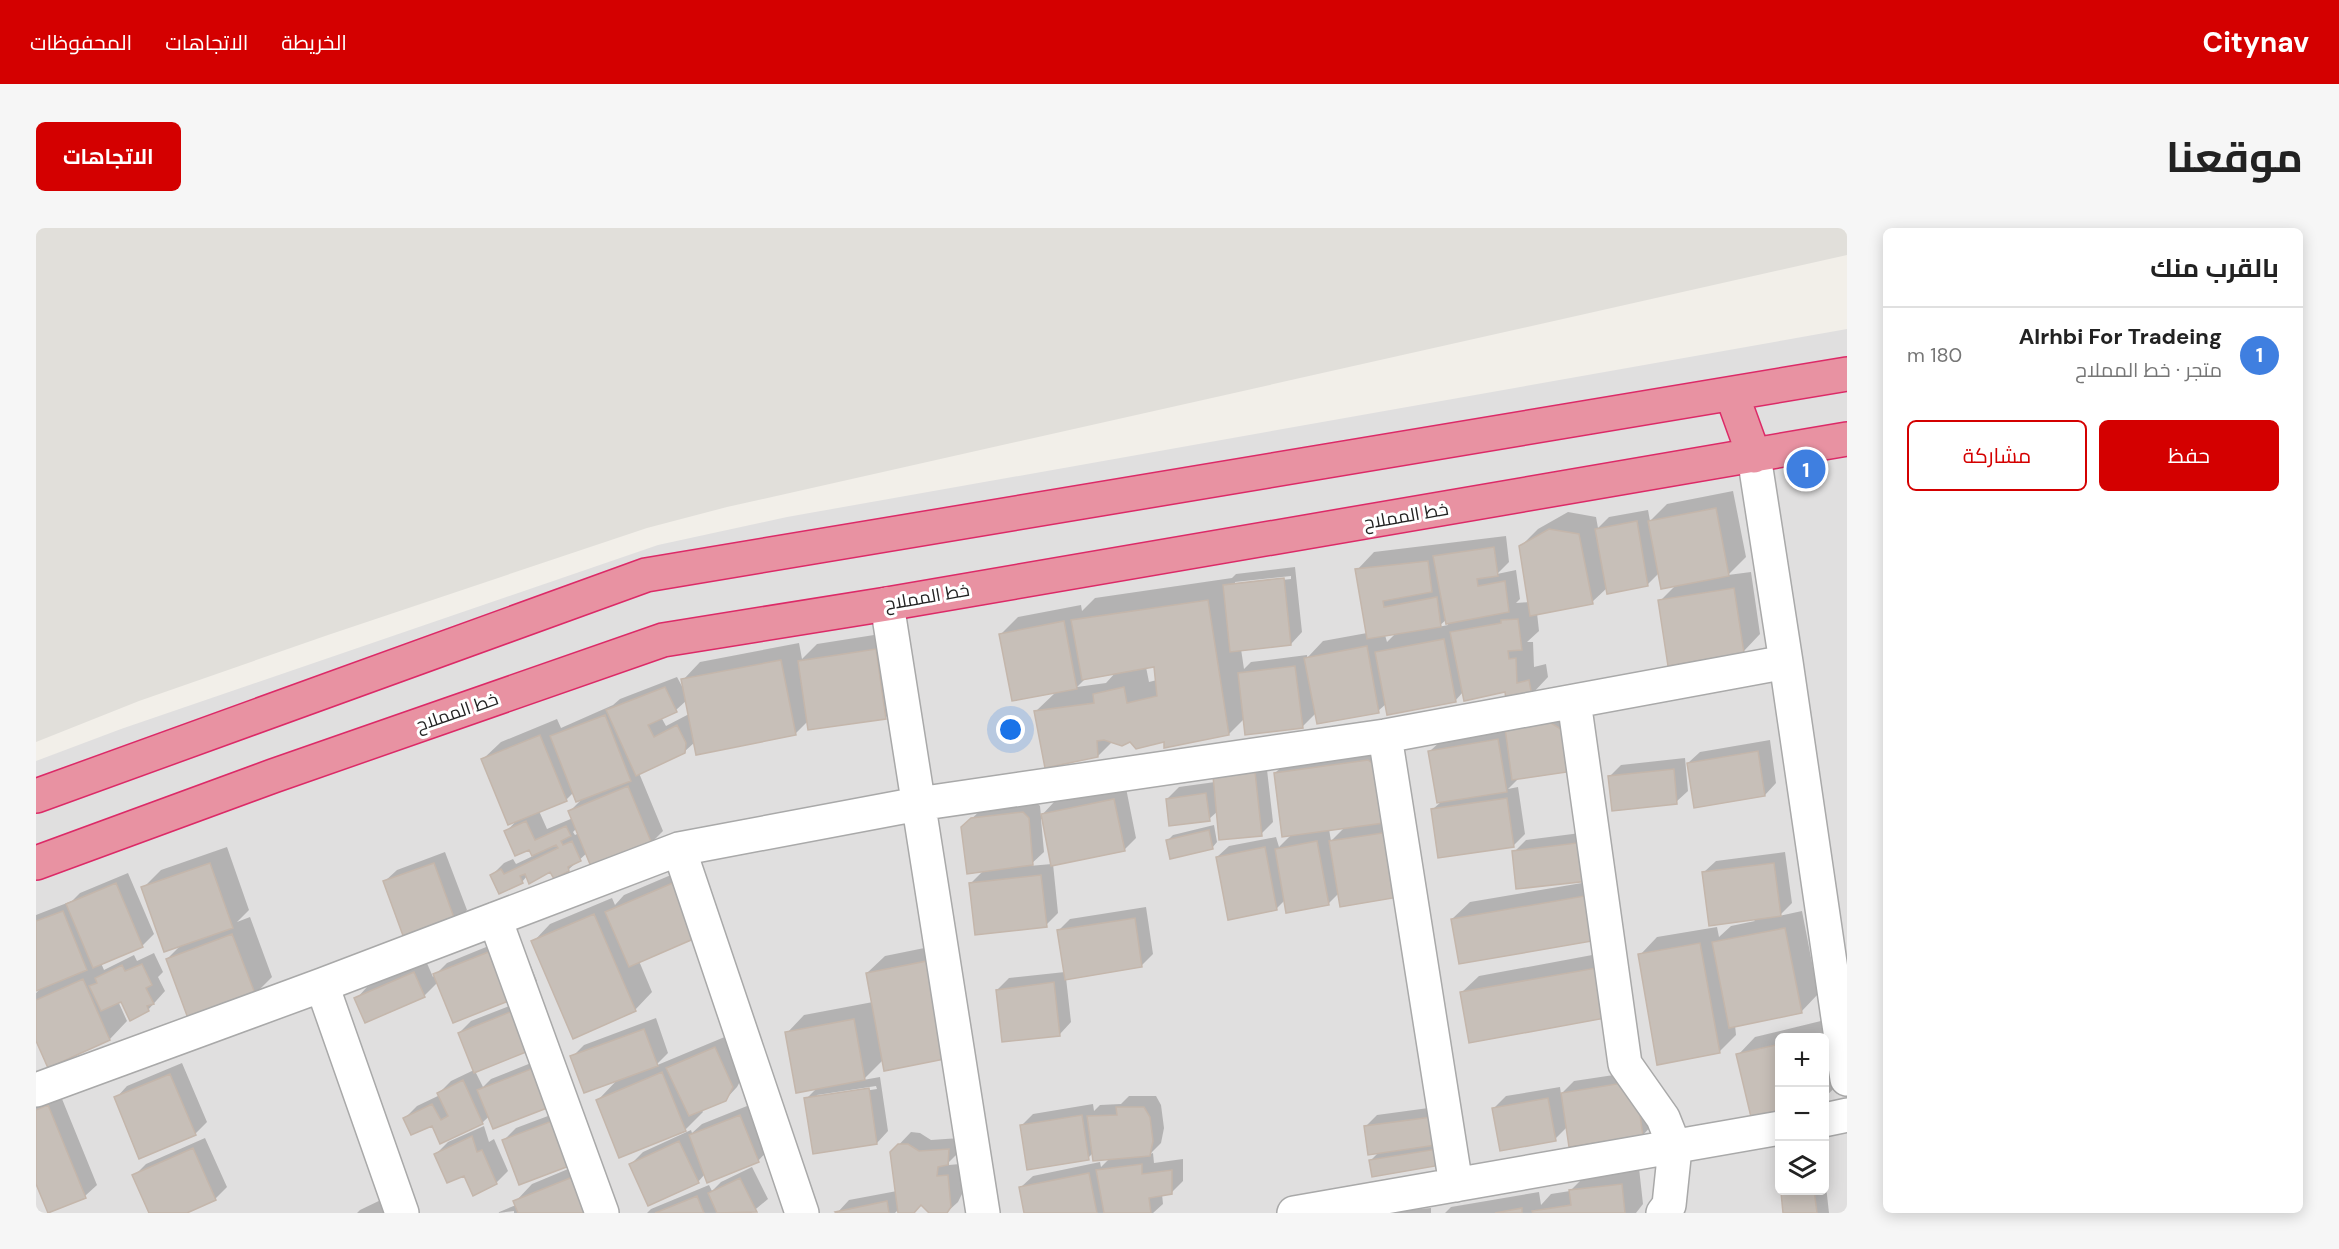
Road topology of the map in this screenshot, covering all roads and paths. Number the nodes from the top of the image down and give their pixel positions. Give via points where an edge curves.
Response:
1 (1847, 374) edge
2 (1732, 394) junction
3 (1847, 439) edge
4 (1754, 456) junction
5 (887, 604) junction
6 (1786, 662) junction
7 (1574, 701) junction
8 (1385, 736) junction
9 (36, 796) edge
10 (918, 804) junction
11 (679, 849) junction
12 (36, 863) edge
13 (495, 919) junction
14 (322, 986) junction
15 (1847, 1079) edge
16 (36, 1090) edge
17 (1847, 1115) edge
18 (1829, 1119) edge
19 (1775, 1129) edge
20 (1675, 1148) junction
21 (1456, 1185) junction
22 (402, 1213) edge
23 (602, 1213) edge
24 (802, 1213) edge
25 (983, 1213) edge
26 (1294, 1213) edge
27 (1663, 1213) edge

1 - 2 highway
2 - 4 highway
2 - 9 highway via 646,575
3 - 4 highway, خط المملاح
4 - 5 highway, خط المملاح
4 - 6 street
5 - 10 street
5 - 12 highway, خط المملاح via 663,640
6 - 7 street
6 - 15 street
7 - 8 street
7 - 20 street via 1625,1064 1663,1118
8 - 10 street
8 - 21 street
10 - 11 street
10 - 25 street
11 - 13 street
11 - 24 street
13 - 14 street
13 - 23 street
14 - 16 street
14 - 22 street
17 - 18 street
19 - 20 street
20 - 21 street
20 - 27 street via 1669,1205
21 - 26 street

